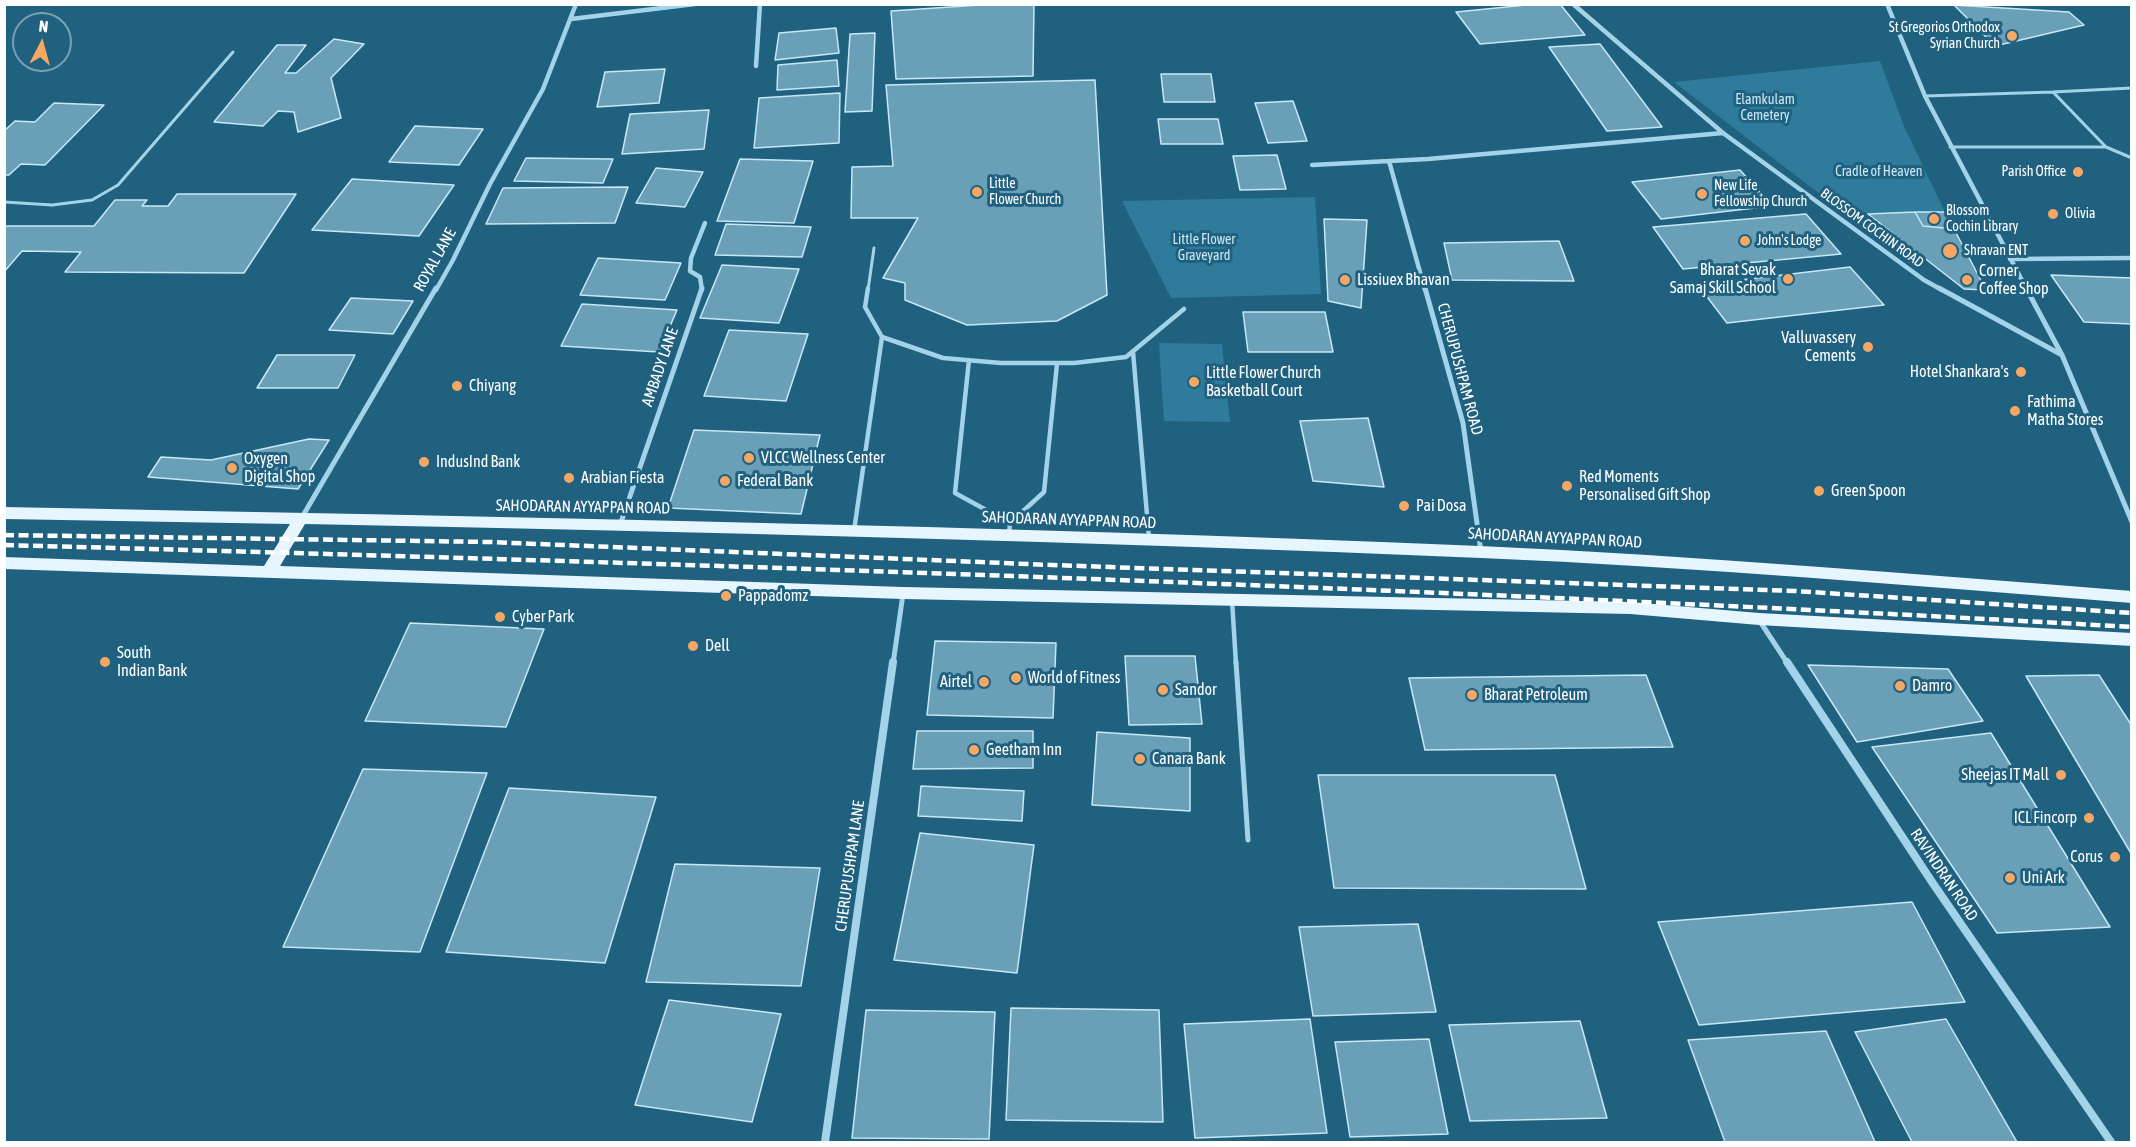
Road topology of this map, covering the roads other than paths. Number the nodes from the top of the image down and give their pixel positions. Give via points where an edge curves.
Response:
1 (576, 4) edge
2 (695, 4) edge
3 (760, 4) edge
4 (1574, 4) edge
5 (1887, 4) edge
6 (571, 19) junction
7 (233, 52) dead end
8 (756, 66) dead end
9 (2132, 88) edge
10 (2053, 92) junction
11 (1925, 96) junction
12 (1722, 133) junction
13 (1950, 147) junction
14 (2106, 147) junction
15 (2132, 158) edge
16 (1389, 161) junction
17 (1312, 165) dead end
18 (4, 202) edge
19 (705, 223) dead end
20 (874, 248) dead end
21 (2132, 258) edge
22 (2010, 259) junction
23 (1184, 309) dead end
24 (882, 337) junction
25 (1133, 352) junction
26 (2062, 355) junction
27 (969, 360) junction
28 (1057, 364) junction
29 (4, 513) edge
30 (300, 519) junction
31 (2132, 522) edge
32 (620, 525) junction
33 (1009, 530) junction
34 (854, 531) junction
35 (1149, 541) junction
36 (1481, 552) junction
37 (4, 563) edge
38 (269, 571) junction
39 (903, 592) junction
40 (2132, 597) edge
41 (1232, 600) junction
42 (1759, 619) junction
43 (2132, 640) edge
44 (1248, 840) dead end
45 (825, 1143) edge
46 (2111, 1143) edge

1 - 6 street, ROYAL LANE
2 - 6 street
3 - 8 street
4 - 12 street, BLOSSOM COCHIN ROAD
5 - 11 street
6 - 30 street, ROYAL LANE via 543,89 453,260
7 - 18 lane via 118,185 92,200 52,205
9 - 10 lane
10 - 11 lane
10 - 14 lane
11 - 13 street
12 - 16 street
12 - 26 street, BLOSSOM COCHIN ROAD via 1924,280
13 - 14 lane
13 - 22 street
14 - 15 lane
16 - 17 street
16 - 36 street, CHERUPUSHPAM ROAD via 1463,423
19 - 32 street, AMBADY LANE via 690,271 700,277 703,285
20 - 24 lane via 865,307
21 - 22 street
22 - 26 street
23 - 25 lane
24 - 27 lane via 943,358
24 - 34 lane
25 - 28 lane via 1126,357
25 - 35 lane
26 - 31 street
27 - 28 lane
27 - 33 lane via 955,493 993,512
28 - 33 lane via 1044,492
29 - 30 main road, SAHODARAN AYYAPPAN ROAD
30 - 32 main road, SAHODARAN AYYAPPAN ROAD
30 - 38 main road
32 - 34 main road, SAHODARAN AYYAPPAN ROAD
33 - 34 main road, SAHODARAN AYYAPPAN ROAD
33 - 35 main road, SAHODARAN AYYAPPAN ROAD
35 - 36 main road, SAHODARAN AYYAPPAN ROAD
36 - 40 main road, SAHODARAN AYYAPPAN ROAD
37 - 38 main road
38 - 39 main road
39 - 41 main road
39 - 45 street, CHERUPUSHPAM LANE
41 - 42 main road via 1630,608
41 - 44 lane
42 - 43 main road
42 - 46 street, RAVINDRAN ROAD via 1932,882

